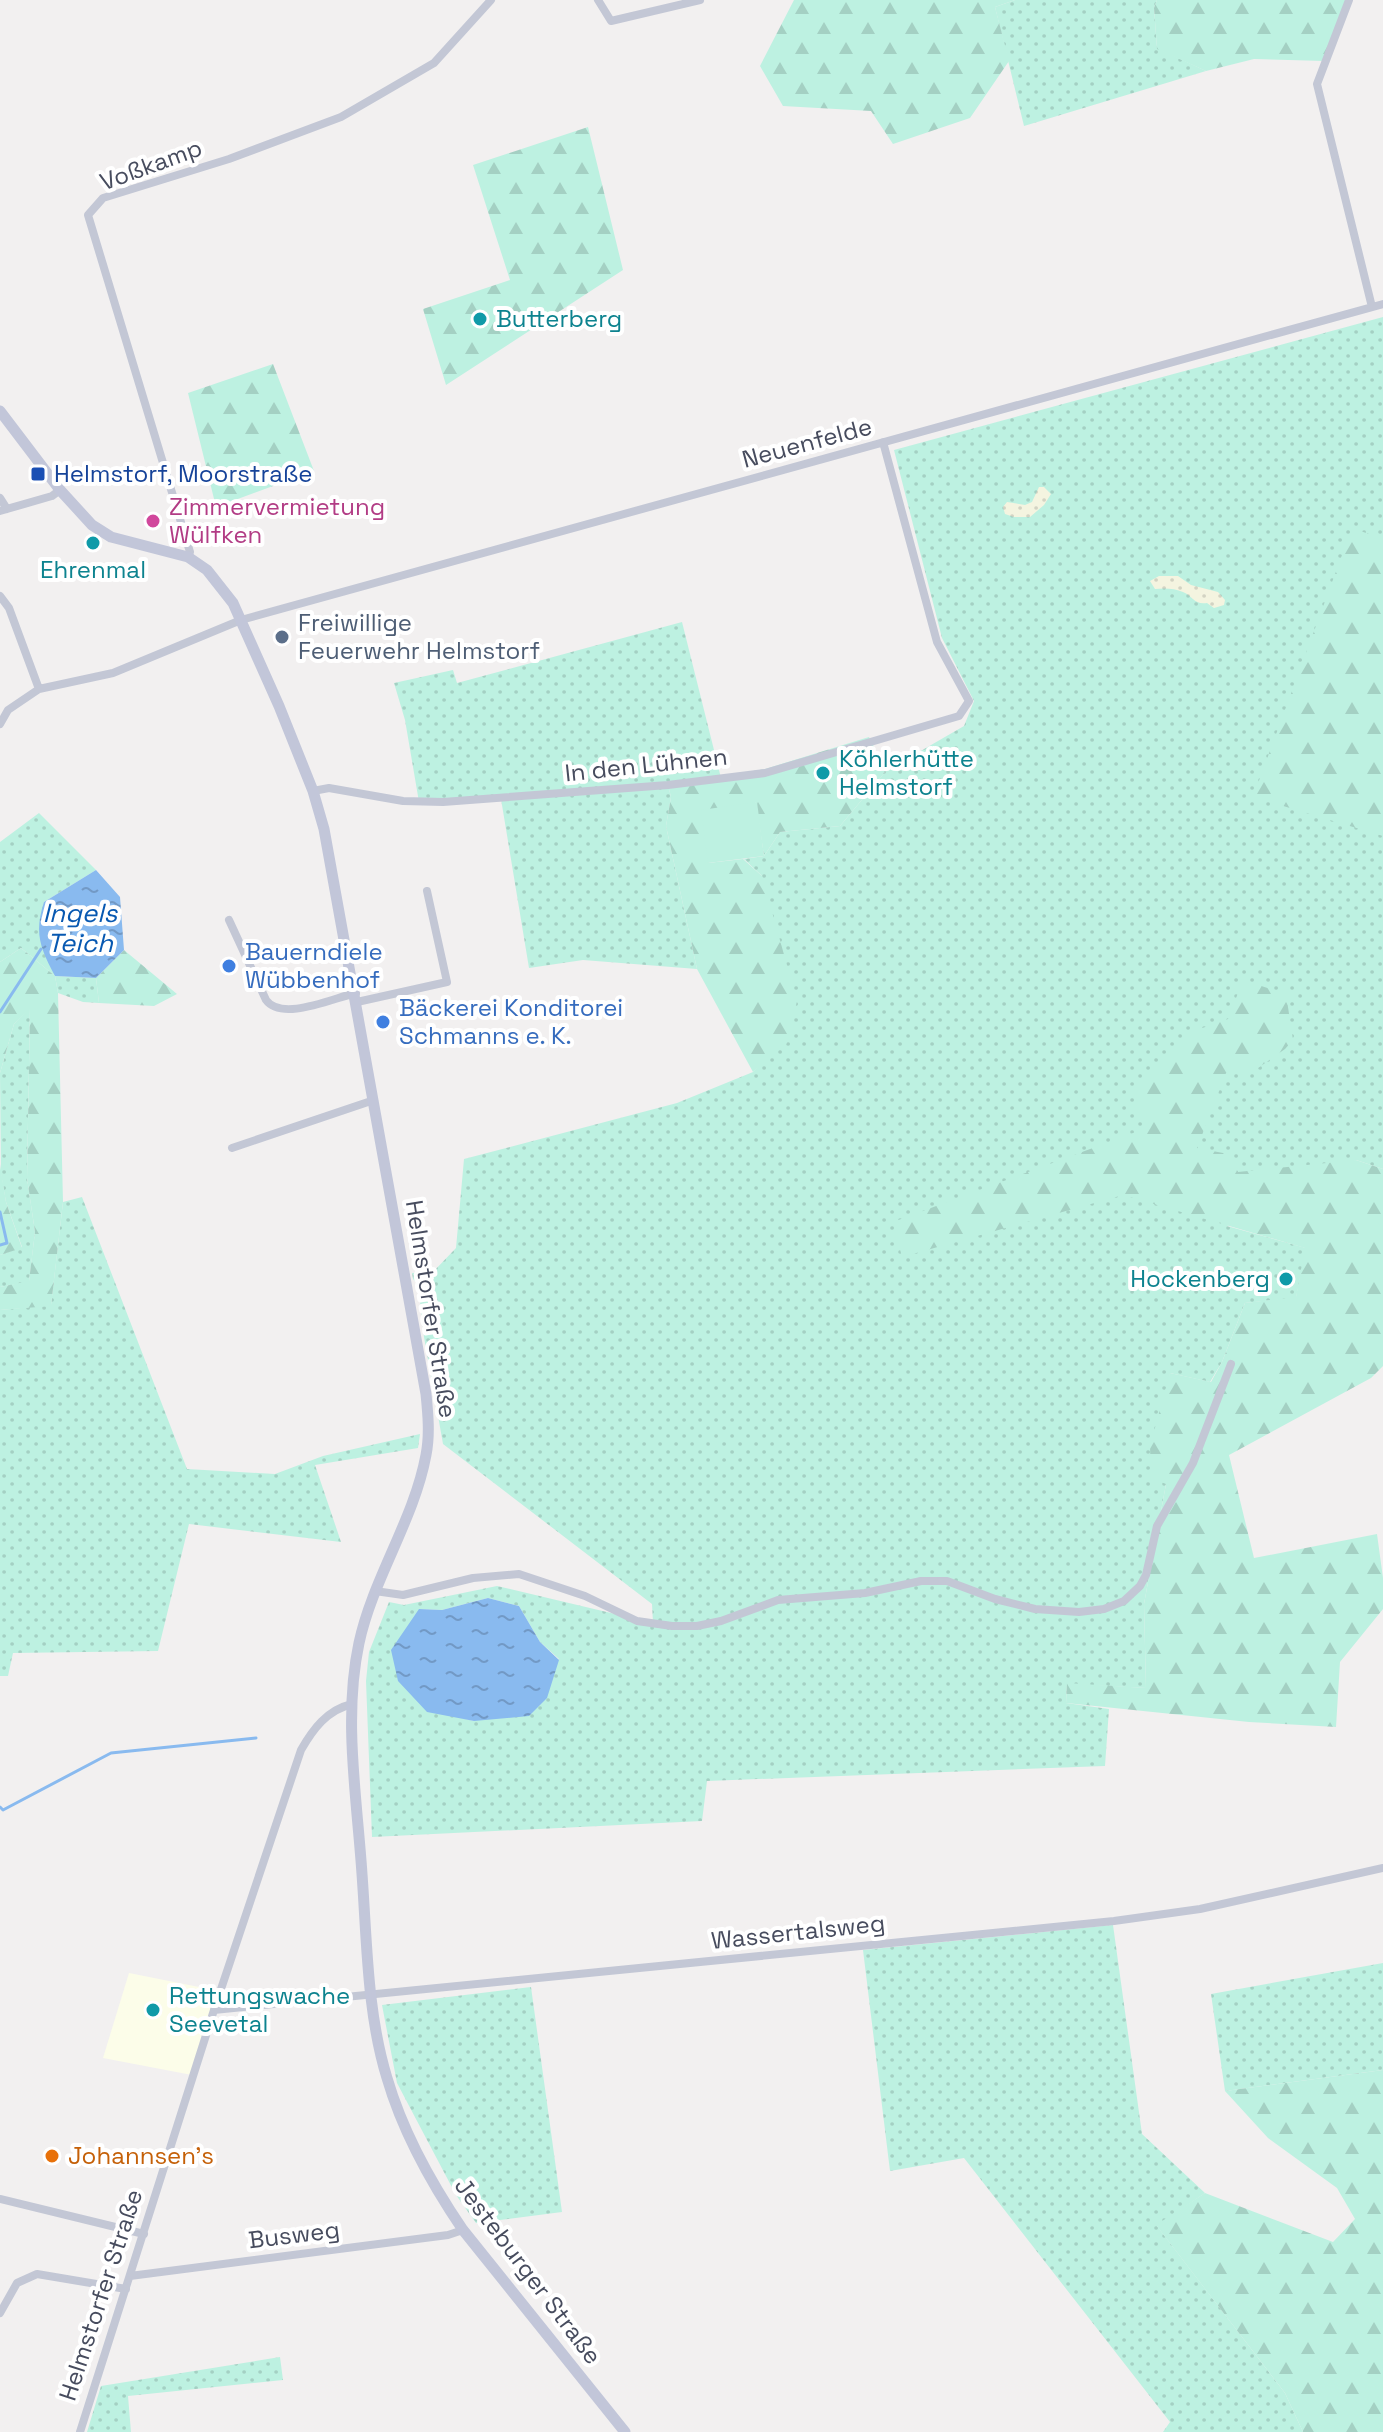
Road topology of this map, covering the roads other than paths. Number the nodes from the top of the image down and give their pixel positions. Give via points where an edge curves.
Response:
1 (491, 0) edge
2 (598, 0) edge
3 (700, 0) edge
4 (1349, 0) edge
5 (1383, 304) edge
6 (1372, 307) junction
7 (0, 411) edge
8 (883, 442) junction
9 (60, 490) junction
10 (0, 498) edge
11 (4, 510) edge
12 (188, 557) junction
13 (0, 596) edge
14 (241, 620) junction
15 (39, 689) junction
16 (0, 724) edge
17 (313, 791) junction
18 (427, 891) dead end
19 (229, 920) dead end
20 (356, 998) junction
21 (374, 1100) junction
22 (232, 1148) dead end
23 (1231, 1364) dead end
24 (375, 1591) junction
25 (352, 1704) junction
26 (1383, 1868) edge
27 (371, 1994) junction
28 (214, 2010) junction
29 (0, 2199) edge
30 (463, 2230) junction
31 (144, 2234) junction
32 (130, 2276) junction
33 (126, 2289) junction
34 (0, 2313) edge
35 (80, 2432) edge
36 (625, 2432) edge

1 - 12 street, Voßkamp via 434,63 341,117 103,198 88,215
2 - 3 street via 611,21
4 - 6 street via 1317,84
5 - 6 street, Neuenfelde
6 - 8 street, Neuenfelde
7 - 9 main road, Helmstorfer Straße
8 - 14 street, Neuenfelde
8 - 17 street, In den Lühnen via 937,642 969,701 959,716 765,773 668,785 443,802 329,788
9 - 11 street
9 - 12 main road, Helmstorfer Straße via 92,525 111,537
10 - 11 street
12 - 14 main road, Helmstorfer Straße via 221,586
13 - 15 street
14 - 15 street, Neuenfelde via 113,673
14 - 17 main road, Helmstorfer Straße
15 - 16 street via 8,710
17 - 20 main road, Helmstorfer Straße
18 - 20 street via 447,982
19 - 20 street via 273,1008
20 - 21 main road, Helmstorfer Straße
21 - 22 street
21 - 24 main road, Helmstorfer Straße via 429,1425 420,1480
23 - 24 street via 1193,1463 1157,1526 1146,1575 1124,1601 1104,1609 1035,1609 947,1581 921,1581 865,1593 778,1600 721,1621 672,1626 637,1621 519,1574 473,1578 403,1595
24 - 25 main road, Helmstorfer Straße via 359,1640
25 - 27 main road, Jesteburger Straße
25 - 28 street, Helmstorfer Straße via 330,1714 301,1750
26 - 27 street, Wassertalsweg via 1200,1909 1114,1921
27 - 28 street, Wassertalsweg
27 - 30 main road, Jesteburger Straße via 386,2078 401,2119
28 - 31 street, Helmstorfer Straße
29 - 31 street
30 - 32 street, Busweg
30 - 36 main road, Jesteburger Straße
31 - 32 street, Helmstorfer Straße
32 - 33 street, Helmstorfer Straße
33 - 34 street via 37,2274 17,2283
33 - 35 street, Helmstorfer Straße

